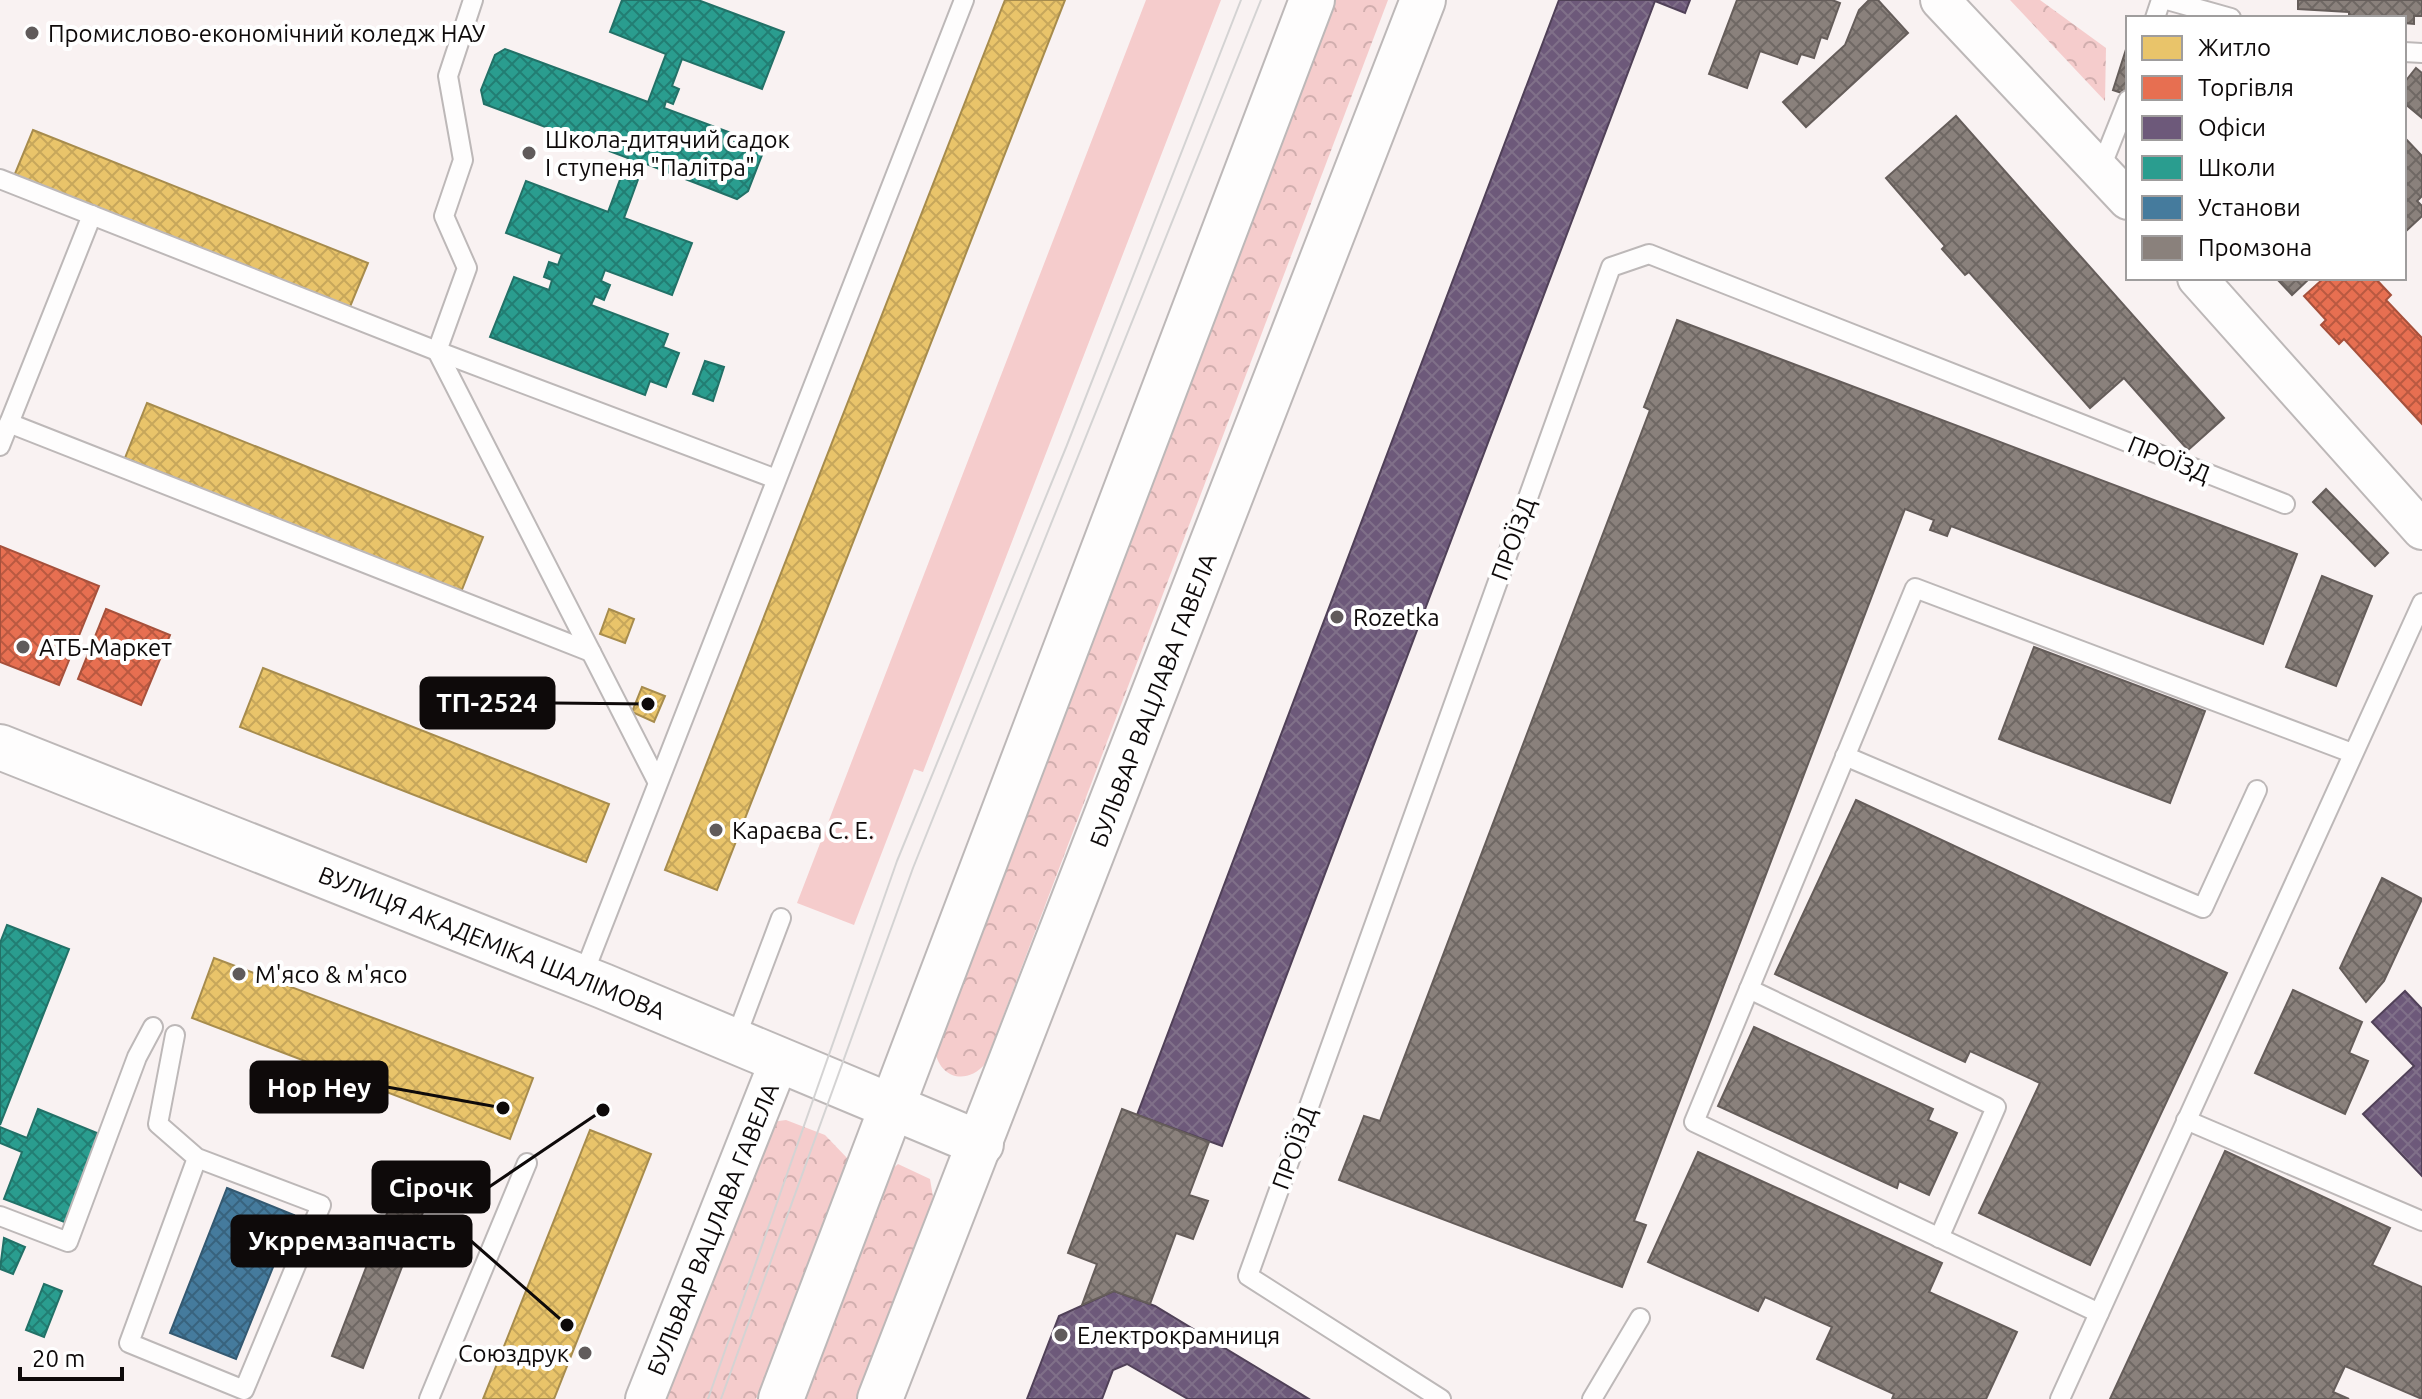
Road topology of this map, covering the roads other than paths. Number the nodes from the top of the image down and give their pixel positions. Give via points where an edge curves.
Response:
1 (473, 0) edge
2 (964, 0) edge
3 (1312, 0) edge
4 (1423, 0) edge
5 (1940, 0) edge
6 (2167, 0) edge
7 (2224, 16) edge
8 (2126, 105) edge
9 (2100, 170) junction
10 (0, 179) edge
11 (2126, 198) edge
12 (92, 215) junction
13 (2199, 280) edge
14 (437, 351) junction
15 (9, 423) junction
16 (0, 446) edge
17 (776, 479) junction
18 (2285, 504) dead end
19 (2422, 530) edge
20 (2422, 603) edge
21 (591, 652) junction
22 (0, 747) edge
23 (2352, 753) junction
24 (1845, 756) junction
25 (657, 781) junction
26 (2257, 790) dead end
27 (781, 918) dead end
28 (582, 978) junction
29 (1749, 989) junction
30 (153, 1027) dead end
31 (175, 1035) dead end
32 (735, 1040) junction
33 (780, 1059) junction
34 (890, 1105) junction
35 (2186, 1120) junction
36 (981, 1144) junction
37 (197, 1158) junction
38 (527, 1163) dead end
39 (0, 1216) edge
40 (2422, 1221) edge
41 (1939, 1238) junction
42 (2099, 1313) junction
43 (1640, 1318) dead end
44 (429, 1399) edge
45 (645, 1399) edge
46 (781, 1399) edge
47 (880, 1399) edge
48 (1441, 1399) edge
49 (1592, 1399) edge
50 (2060, 1399) edge

1 - 14 lane via 448,76 463,160 444,216 467,268
2 - 17 lane
3 - 34 main road
4 - 36 main road, БУЛЬВАР ВАЦЛАВА ГАВЕЛА
5 - 9 street
6 - 7 lane
8 - 9 lane
9 - 11 street
10 - 12 lane
12 - 14 lane
12 - 15 lane
13 - 19 street
14 - 17 lane
14 - 21 lane
15 - 16 lane
15 - 21 lane
17 - 25 lane
18 - 48 lane, ПРОЇЗД via 1649,254 1611,267 1248,1276
20 - 23 lane
21 - 25 lane
22 - 28 main road, ВУЛИЦЯ АКАДЕМІКА ШАЛІМОВА
23 - 24 lane via 1915,588
23 - 35 lane
24 - 26 lane via 2203,908
24 - 29 lane
25 - 28 lane
27 - 32 lane
28 - 32 main road, ВУЛИЦЯ АКАДЕМІКА ШАЛІМОВА
29 - 41 lane via 1694,1122
29 - 41 lane via 1996,1107
30 - 39 lane via 68,1242
31 - 37 lane via 158,1124
32 - 33 main road, ВУЛИЦЯ АКАДЕМІКА ШАЛІМОВА
33 - 34 main road, ВУЛИЦЯ АКАДЕМІКА ШАЛІМОВА
33 - 45 street, БУЛЬВАР ВАЦЛАВА ГАВЕЛА
34 - 36 main road, ВУЛИЦЯ АКАДЕМІКА ШАЛІМОВА
34 - 46 main road
35 - 40 lane
35 - 42 lane
36 - 47 main road, БУЛЬВАР ВАЦЛАВА ГАВЕЛА
37 - 37 lane via 321,1205 244,1390 129,1343
38 - 44 lane
41 - 42 lane
42 - 50 lane
43 - 49 lane

